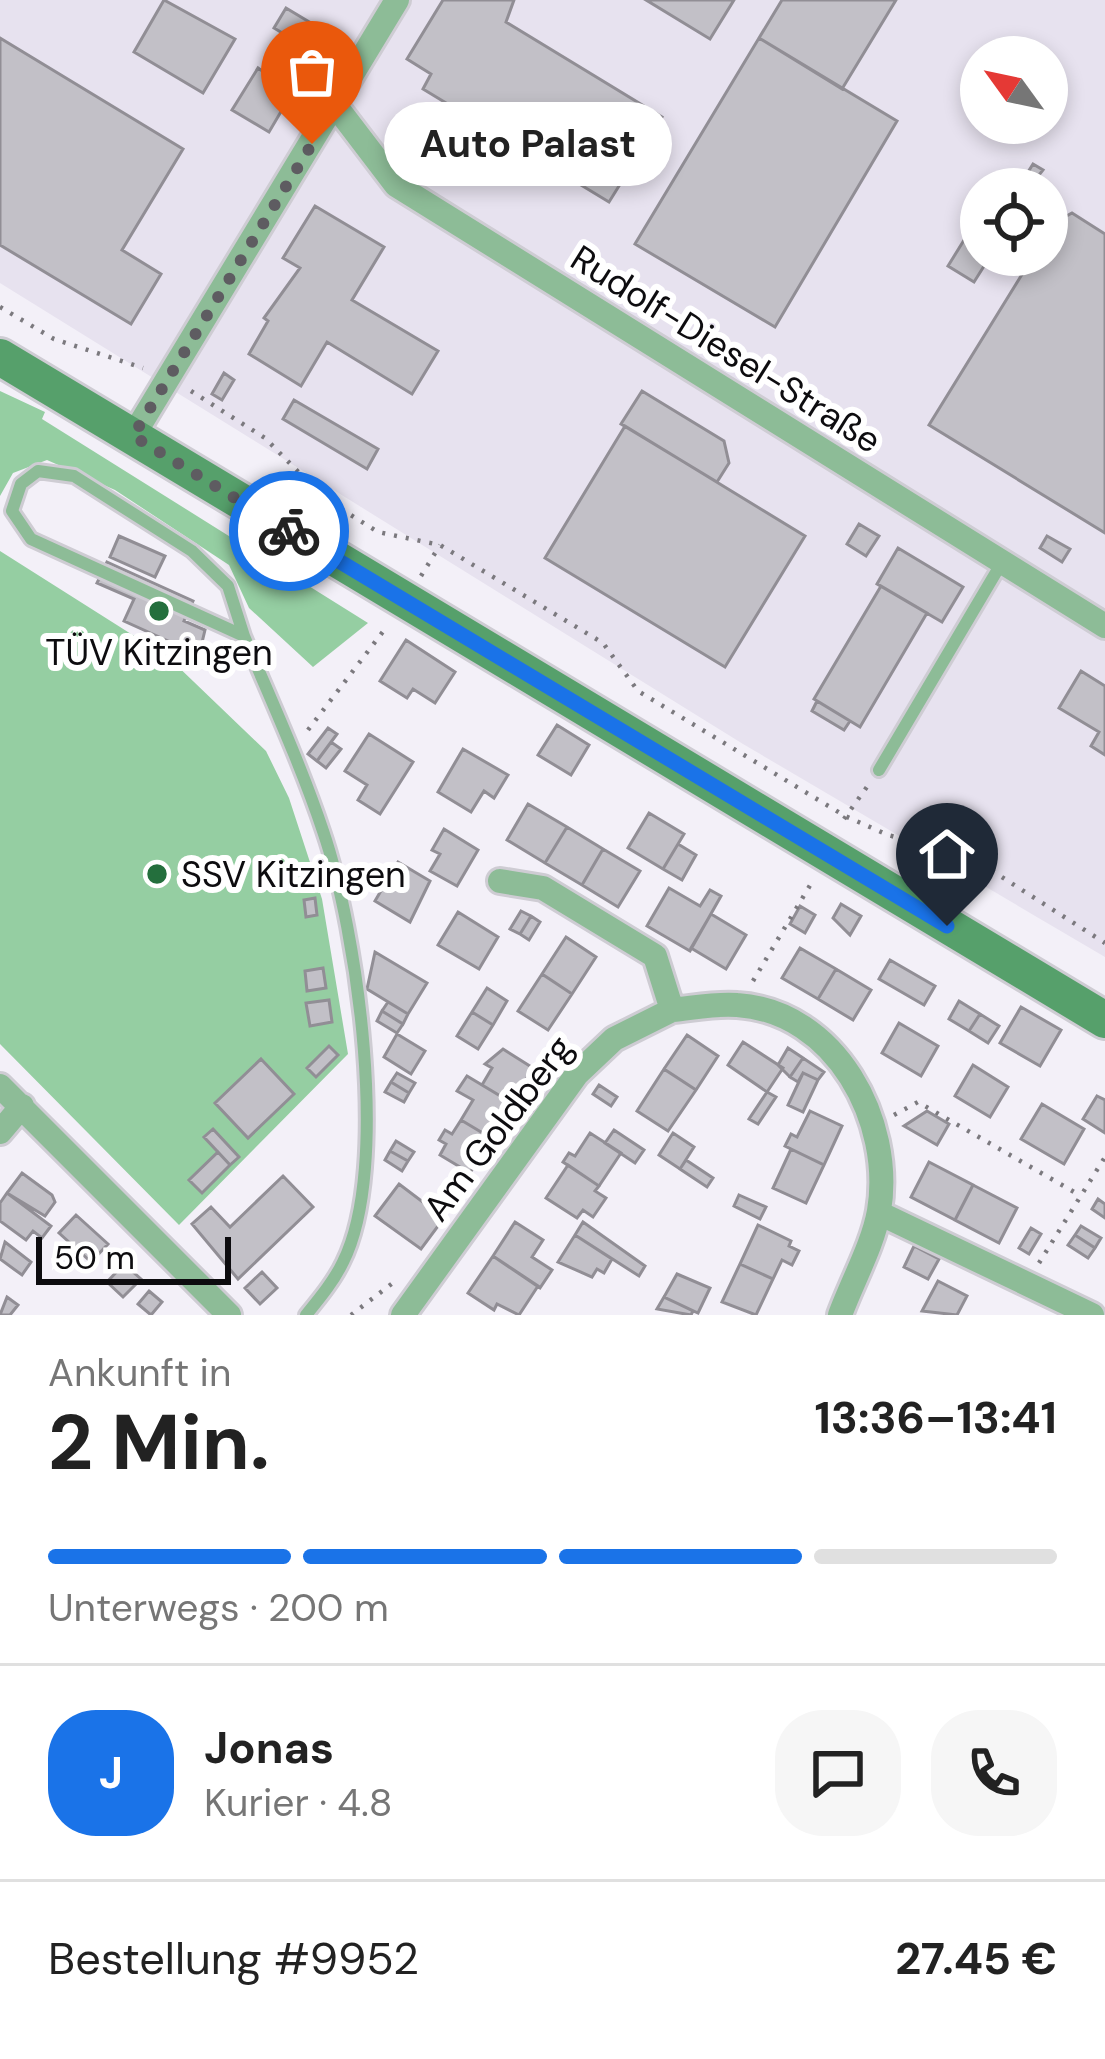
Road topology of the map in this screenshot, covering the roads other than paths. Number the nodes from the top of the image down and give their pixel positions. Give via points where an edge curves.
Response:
1 (398, 0) edge
2 (335, 105) junction
3 (0, 357) edge
4 (133, 436) junction
5 (1001, 564) junction
6 (1105, 626) edge
7 (244, 636) junction
8 (879, 770) road end
9 (500, 880) dead end
10 (672, 1010) junction
11 (1105, 1020) edge
12 (0, 1086) edge
13 (22, 1106) junction
14 (0, 1132) edge
15 (879, 1214) junction
16 (229, 1315) edge
17 (307, 1315) edge
18 (403, 1315) edge
19 (840, 1315) edge
20 (1092, 1315) edge

1 - 2 street
2 - 4 street
2 - 5 street, Rudolf-Diesel-Straße via 396,185
3 - 4 main road
4 - 11 main road
5 - 6 street, Rudolf-Diesel-Straße
5 - 8 lane
7 - 7 lane via 31,539 12,512 21,484 38,471 74,476 191,551 228,586
7 - 17 lane via 324,832 363,1036 360,1204 344,1261
9 - 10 street via 543,888 655,956
10 - 15 street, Am Goldberg via 739,1004 786,1019 851,1073 883,1154
10 - 18 street, Am Goldberg via 614,1039 577,1074
12 - 13 street
13 - 14 street
13 - 16 street
15 - 19 street, Am Goldberg
15 - 20 street

